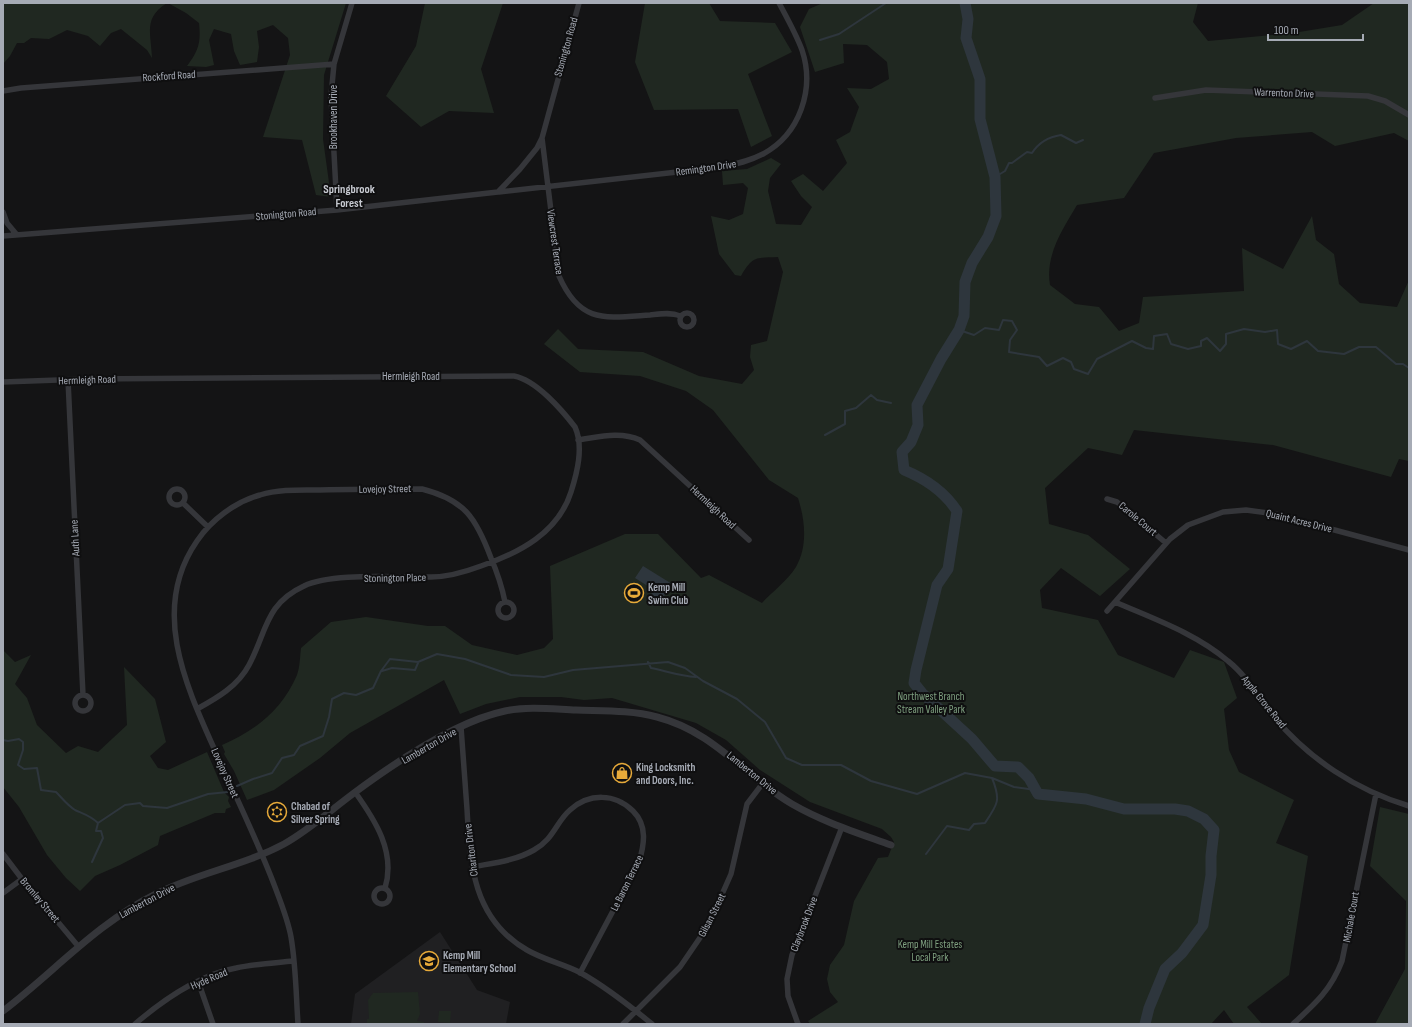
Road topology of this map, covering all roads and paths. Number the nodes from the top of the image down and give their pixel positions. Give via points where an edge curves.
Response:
1 (352, 3) edge
2 (579, 3) edge
3 (779, 3) edge
4 (334, 64) junction
5 (3, 91) edge
6 (1155, 98) dead end
7 (1409, 115) edge
8 (542, 138) junction
9 (547, 187) junction
10 (498, 192) junction
11 (337, 210) junction
12 (3, 212) edge
13 (17, 235) junction
14 (3, 236) edge
15 (680, 316) dead end
16 (68, 380) junction
17 (3, 382) edge
18 (578, 440) junction
19 (1107, 499) dead end
20 (184, 503) dead end
21 (208, 527) junction
22 (749, 540) dead end
23 (1166, 543) junction
24 (1409, 550) edge
25 (493, 562) junction
26 (505, 602) dead end
27 (1115, 602) junction
28 (1107, 611) dead end
29 (83, 695) dead end
30 (197, 709) junction
31 (461, 727) junction
32 (762, 783) junction
33 (355, 792) junction
34 (1376, 794) junction
35 (1409, 806) edge
36 (842, 827) junction
37 (891, 845) dead end
38 (3, 854) edge
39 (261, 854) junction
40 (472, 867) junction
41 (22, 879) junction
42 (386, 888) dead end
43 (3, 893) edge
44 (78, 946) junction
45 (293, 961) junction
46 (580, 972) junction
47 (198, 981) junction
48 (3, 1011) edge
49 (636, 1011) junction
50 (135, 1024) edge
51 (213, 1024) edge
52 (298, 1024) edge
53 (623, 1024) edge
54 (652, 1024) edge
55 (798, 1024) edge
56 (1293, 1024) edge

1 - 4 street, Brookhaven Drive
2 - 8 street, Stonington Road
3 - 9 street, Remington Drive via 802,50 806,67 804,102 798,119 780,143 751,160 722,167
4 - 5 street, Rockford Road
4 - 11 street, Brookhaven Drive via 330,96
6 - 7 street, Warrenton Drive via 1206,90 1368,96 1385,101
8 - 9 street, Stonington Road
8 - 10 street, Stonington Road via 520,169
9 - 10 street, Remington Drive
9 - 15 street, Viewcrest Terrace via 559,276 566,293 576,305 591,314 601,316 668,313
10 - 11 street, Stonington Road
11 - 13 street, Stonington Road
12 - 13 street
13 - 14 street, Stonington Road
16 - 17 street, Hermleigh Road
16 - 18 street, Hermleigh Road via 514,376 530,382 540,390 570,421 578,434
16 - 29 street, Auth Lane
18 - 22 street, Hermleigh Road via 612,435 632,436 640,440
18 - 25 street, Stonington Place via 575,479 570,497 560,514 532,543
19 - 23 street, Carole Court via 1117,502
20 - 21 street
21 - 25 street, Lovejoy Street via 236,506 259,495 282,490 422,489 439,493 468,512 483,537
21 - 30 street, Lovejoy Street via 189,552 175,596 175,630 182,671
23 - 24 street, Quaint Acres Drive via 1188,525 1205,517 1246,510 1275,514
23 - 27 street, Quaint Acres Drive
25 - 26 street, Lovejoy Street
25 - 30 street, Stonington Place via 462,572 433,577 334,578 305,585 291,593 268,618 249,665 236,683 219,698
27 - 28 street, Quaint Acres Drive
27 - 34 street, Apple Grove Road via 1188,633 1229,661 1298,743 1339,775
30 - 39 street, Lovejoy Street
31 - 32 street, Lamberton Drive via 505,711 522,709 613,711 653,716 671,721 710,741
31 - 33 street, Lamberton Drive via 410,755
31 - 40 street, Charlton Drive
32 - 36 street, Lamberton Drive via 791,804
32 - 49 street, Gilsan Street via 747,804 731,874 708,926 680,967
33 - 39 street, Lamberton Drive via 300,835
33 - 42 street via 372,816 383,839 388,868
34 - 35 street, Apple Grove Road
34 - 56 street, Michale Court via 1342,961 1336,979
36 - 37 street, Lamberton Drive
36 - 55 street, Claybrook Drive via 792,955 787,979 788,996
38 - 41 street, Bromley Street
39 - 44 street, Lamberton Drive via 183,881 154,894 114,918
39 - 45 street, Lovejoy Street via 286,920
40 - 46 street, Charlton Drive via 481,897 504,932 526,950
40 - 46 street, Le Baron Terrace via 512,860 533,851 554,833 570,810 586,799 595,796 606,797 632,810 642,828 644,845 639,862
41 - 43 street
41 - 44 street, Bromley Street
44 - 48 street, Lamberton Drive
45 - 47 street, Hyde Road via 236,968
45 - 52 street, Lovejoy Street
46 - 49 street, Charlton Drive
47 - 50 street, Hyde Road via 172,996
47 - 51 street
49 - 53 street, Gilsan Street
49 - 54 street, Charlton Drive

